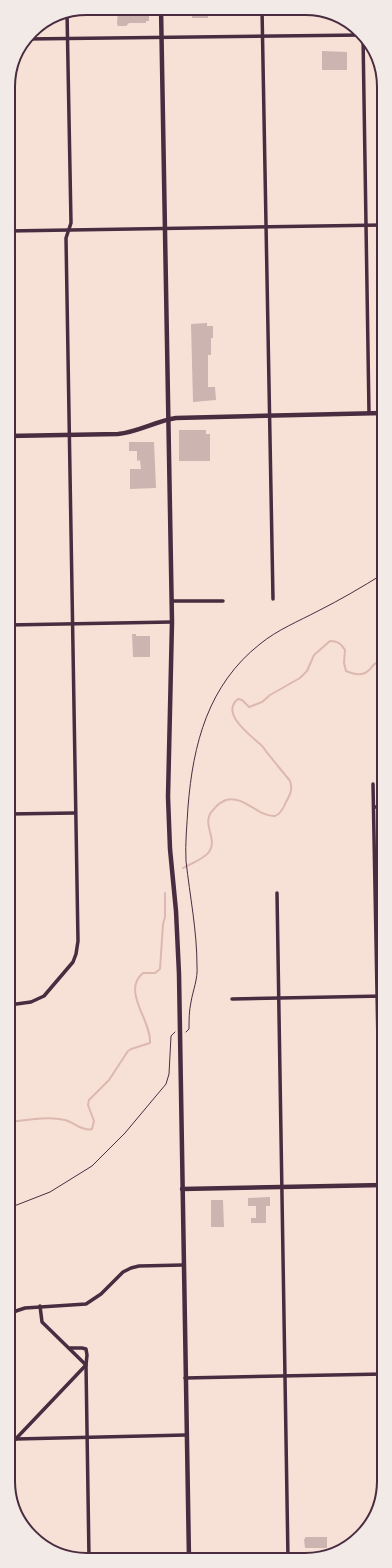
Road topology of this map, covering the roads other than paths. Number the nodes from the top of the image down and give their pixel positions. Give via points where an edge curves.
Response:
1 (161, 15) edge
2 (262, 15) edge
3 (68, 17) edge
4 (263, 35) junction
5 (355, 35) edge
6 (162, 37) junction
7 (68, 38) junction
8 (34, 39) edge
9 (363, 45) edge
10 (366, 225) junction
11 (377, 225) edge
12 (266, 227) junction
13 (165, 228) junction
14 (69, 230) junction
15 (15, 231) edge
16 (377, 413) edge
17 (369, 414) junction
18 (271, 415) junction
19 (168, 420) junction
20 (69, 435) junction
21 (15, 436) edge
22 (273, 599) dead end
23 (172, 601) junction
24 (223, 601) dead end
25 (172, 622) junction
26 (73, 623) junction
27 (15, 625) edge
28 (373, 784) dead end
29 (374, 807) joint
30 (76, 813) junction
31 (15, 814) edge
32 (276, 893) dead end
33 (377, 996) joint
34 (278, 998) junction
35 (232, 999) dead end
36 (15, 1004) edge
37 (377, 1185) edge
38 (282, 1187) junction
39 (182, 1189) junction
40 (183, 1265) junction
41 (40, 1306) junction
42 (15, 1312) edge
43 (70, 1348) junction
44 (86, 1365) junction
45 (377, 1374) edge
46 (285, 1376) junction
47 (185, 1378) junction
48 (186, 1435) junction
49 (87, 1437) junction
50 (16, 1439) joint
51 (89, 1553) edge
52 (188, 1553) edge
53 (288, 1553) edge

1 - 6 street
2 - 4 street
3 - 7 street
4 - 5 street
4 - 6 street
4 - 12 street
6 - 7 street
6 - 13 street
7 - 8 street
7 - 14 street via 71,223
9 - 10 street
10 - 11 street
10 - 12 street
10 - 17 street
12 - 13 street
12 - 18 street
13 - 14 street
13 - 19 street
14 - 15 street
14 - 20 street via 66,238
16 - 17 street
17 - 18 street
18 - 19 street
18 - 22 street
19 - 20 street via 123,434
19 - 23 street
20 - 21 street
20 - 26 street
23 - 24 street
23 - 25 street
25 - 26 street
25 - 39 street via 168,798 179,974
26 - 27 street
26 - 30 street
28 - 29 street
29 - 33 street
30 - 31 street
30 - 36 street via 76,954 71,965 42,998
32 - 34 street
33 - 34 street
34 - 35 street
34 - 38 street
37 - 38 street
38 - 39 street
38 - 46 street
39 - 40 street
40 - 41 street via 135,1266 123,1272 101,1294 86,1304
40 - 47 street
41 - 42 street
41 - 43 street via 42,1322
43 - 44 street
43 - 44 street via 86,1349
44 - 49 street
44 - 50 street
45 - 46 street
46 - 47 street
46 - 53 street
47 - 48 street
48 - 49 street
48 - 52 street
49 - 50 street
49 - 51 street

